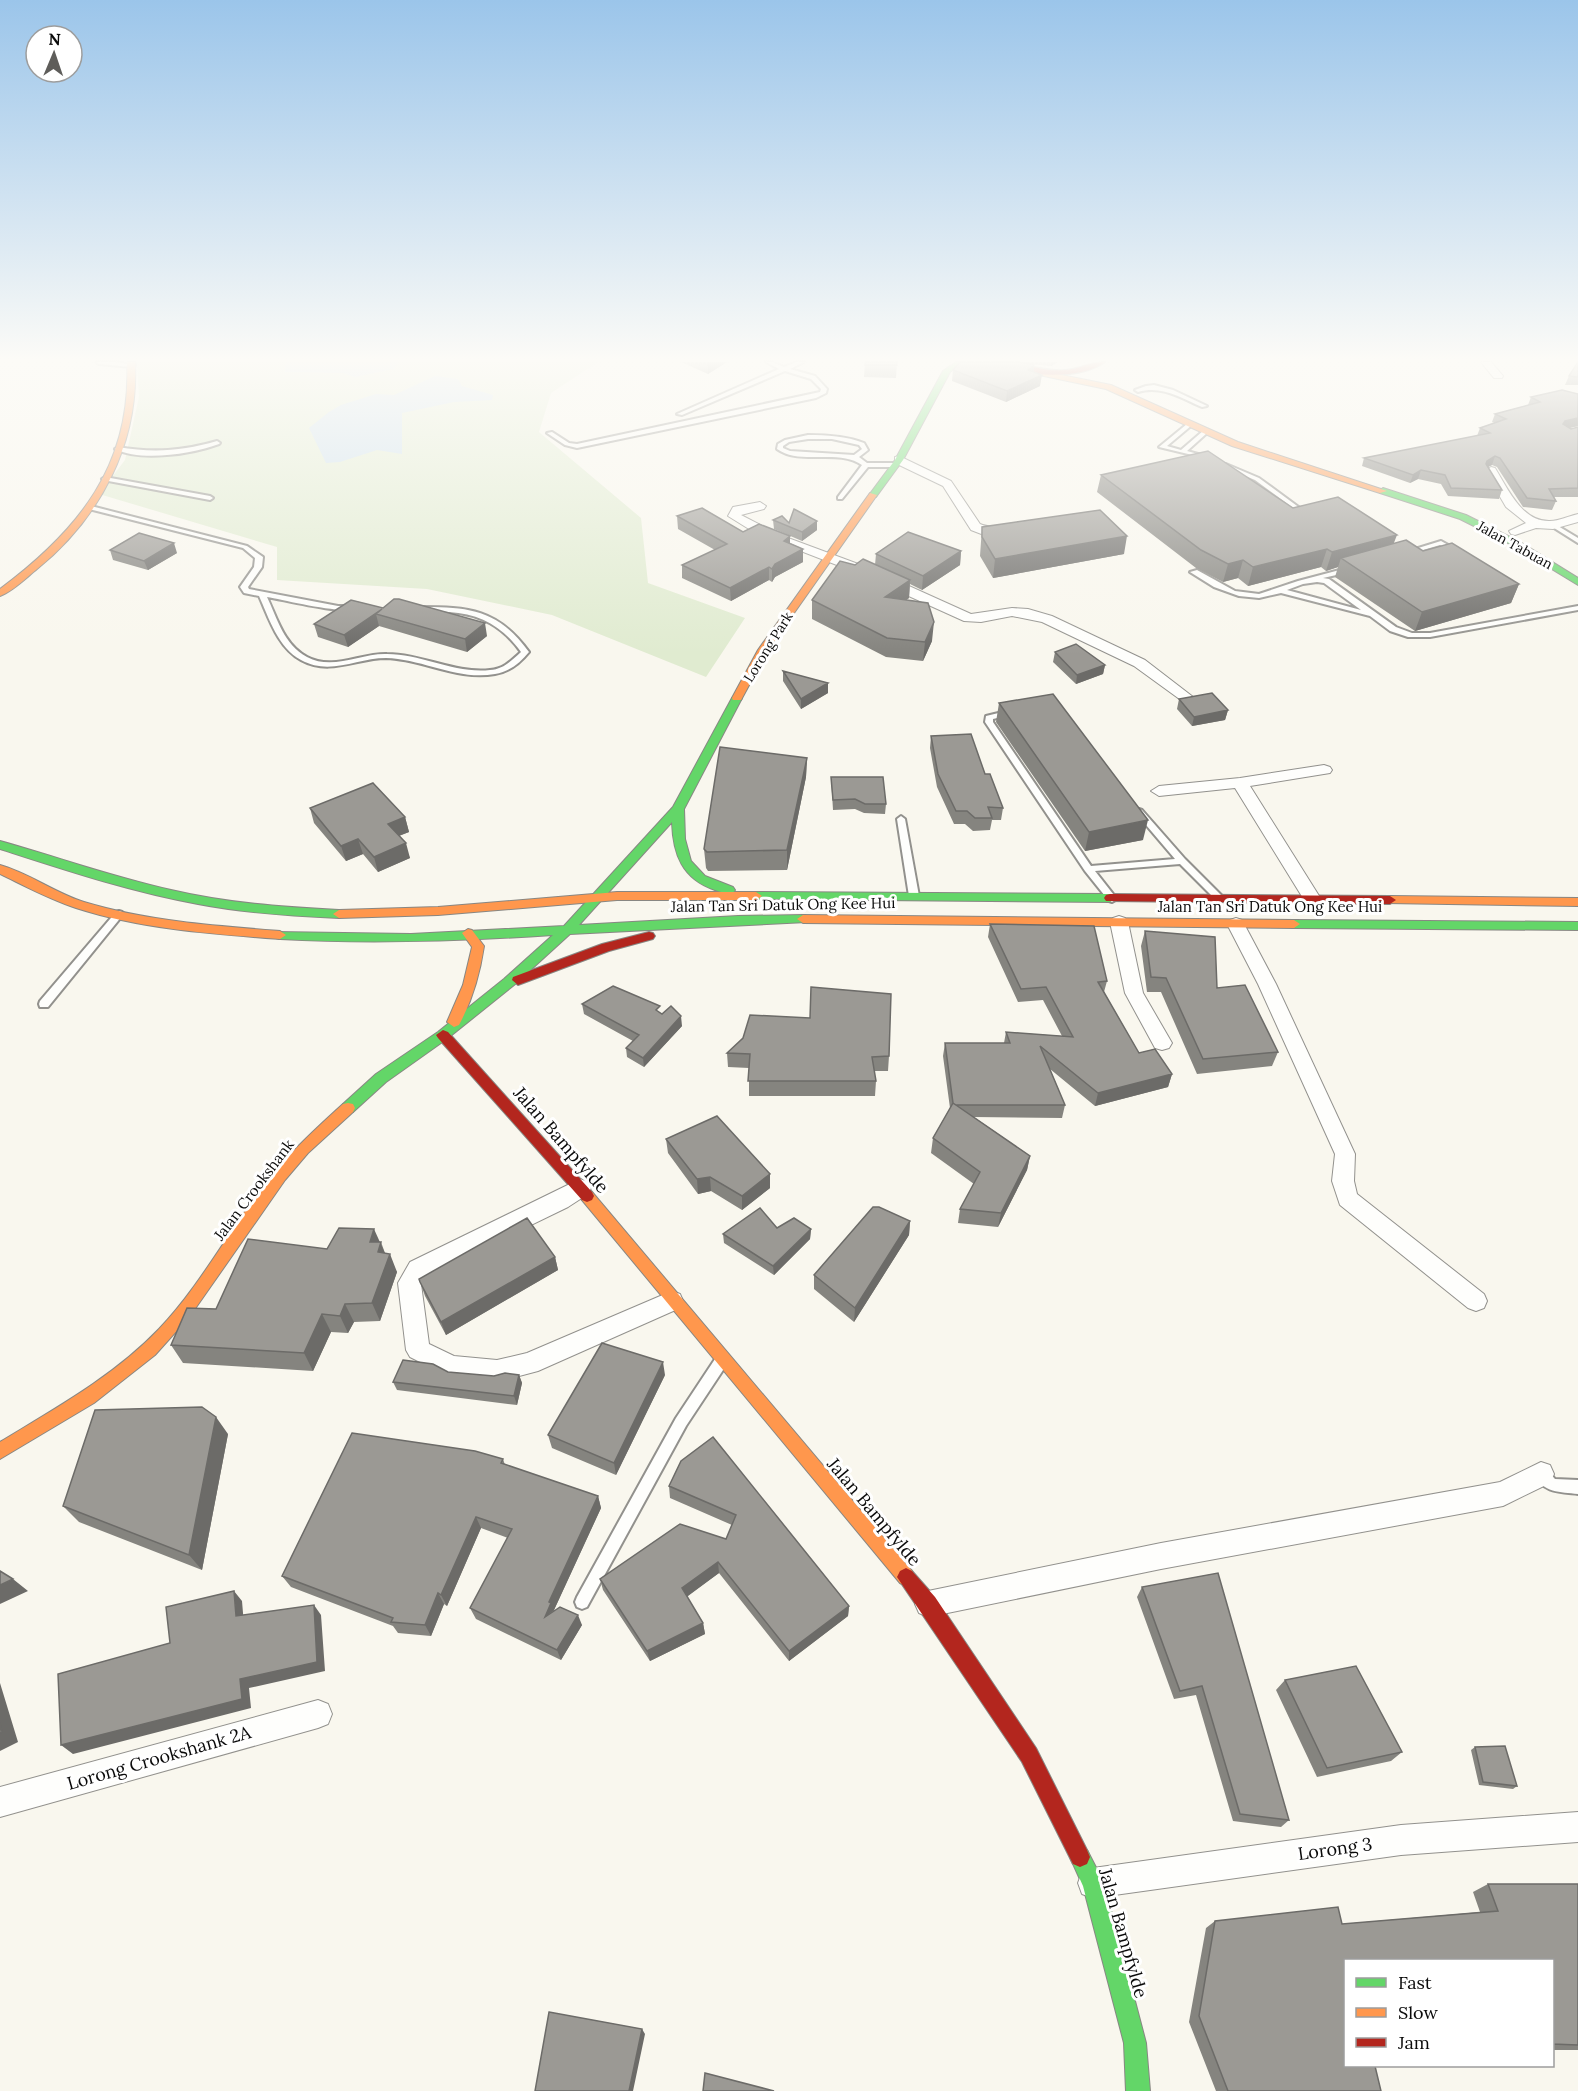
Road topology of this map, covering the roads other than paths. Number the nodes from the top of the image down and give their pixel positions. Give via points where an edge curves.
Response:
1 (113, 460) edge
2 (859, 460) edge
3 (1213, 460) edge
4 (1282, 460) edge
5 (1310, 460) edge
6 (897, 462) junction
7 (866, 465) junction
8 (1491, 471) edge
9 (105, 479) junction
10 (210, 498) dead end
11 (840, 498) dead end
12 (760, 506) dead end
13 (91, 508) junction
14 (1305, 514) edge
15 (1578, 518) edge
16 (1535, 524) junction
17 (1553, 525) junction
18 (1021, 530) edge
19 (1515, 531) junction
20 (1578, 541) edge
21 (1416, 550) junction
22 (1424, 555) edge
23 (1450, 555) edge
24 (828, 556) junction
25 (1394, 556) edge
26 (1360, 566) edge
27 (1578, 567) edge
28 (1194, 572) dead end
29 (1316, 578) junction
30 (1578, 582) edge
31 (1279, 590) junction
32 (0, 593) edge
33 (262, 593) junction
34 (360, 608) edge
35 (1578, 608) edge
36 (405, 609) edge
37 (1376, 616) junction
38 (1190, 700) edge
39 (1022, 709) edge
40 (1324, 770) dead end
41 (1240, 783) junction
42 (1159, 791) dead end
43 (1131, 803) edge
44 (678, 808) junction
45 (901, 819) dead end
46 (0, 845) edge
47 (1182, 861) junction
48 (0, 869) edge
49 (1088, 869) junction
50 (0, 878) edge
51 (43, 889) junction
52 (602, 895) junction
53 (757, 896) junction
54 (914, 896) junction
55 (1112, 898) junction
56 (1220, 899) junction
57 (1312, 899) junction
58 (1578, 902) edge
59 (118, 914) junction
60 (781, 919) junction
61 (1119, 922) junction
62 (1236, 924) junction
63 (1578, 926) edge
64 (570, 928) junction
65 (468, 933) junction
66 (509, 982) junction
67 (44, 1004) dead end
68 (447, 1030) junction
69 (1162, 1043) dead end
70 (580, 1188) junction
71 (672, 1301) junction
72 (1476, 1301) dead end
73 (722, 1360) junction
74 (0, 1451) edge
75 (1541, 1474) joint
76 (1578, 1487) edge
77 (582, 1602) dead end
78 (928, 1604) junction
79 (318, 1714) dead end
80 (0, 1802) edge
81 (1578, 1827) edge
82 (1093, 1883) junction
83 (1138, 2091) edge

1 - 9 main road
2 - 7 lane
3 - 14 lane via 1257,479
4 - 30 main road, Jalan Tabuan via 1463,517 1517,544
5 - 19 main road, Jalan Tabuan via 1470,511
6 - 7 lane
6 - 18 street via 947,484 975,527 1000,533
6 - 24 main road, Lorong Park
7 - 11 lane
8 - 16 street via 1510,504
9 - 10 lane
9 - 13 main road
12 - 24 street via 737,510 734,516 773,538
13 - 32 main road via 68,537
13 - 33 lane via 245,548 259,557 258,567 244,587
15 - 17 street
16 - 17 street
16 - 19 street
17 - 20 lane
19 - 27 main road, Jalan Tabuan
21 - 22 lane
21 - 23 lane via 1441,543 1459,553
21 - 25 lane
24 - 38 street via 969,618 1019,612 1044,618 1143,665
24 - 44 main road, Lorong Park via 763,650
26 - 29 lane
28 - 31 lane via 1221,589 1243,595 1260,596
29 - 31 lane
29 - 37 lane
31 - 37 lane
33 - 34 lane via 338,608
33 - 36 lane via 286,646 310,662 344,664 367,657 396,656 489,674 514,665 525,652 515,636 488,618 449,609
35 - 37 lane via 1430,635 1411,635 1393,629
39 - 49 lane via 994,716 989,722
40 - 41 street
41 - 42 street
41 - 57 street
43 - 47 lane
44 - 52 main road, Lorong Park
44 - 53 main road via 678,848 685,865 698,879
45 - 54 lane
46 - 52 main road, Jalan Tan Sri Datuk Ong Kee Hui via 146,889 291,911 425,912
47 - 49 lane
47 - 56 lane
48 - 51 main road, Jalan Tan Sri Datuk Ong Kee Hui
49 - 55 lane
50 - 51 main road
51 - 59 main road, Jalan Tan Sri Datuk Ong Kee Hui via 78,904
52 - 53 main road, Jalan Tan Sri Datuk Ong Kee Hui
52 - 64 main road, Lorong Park
53 - 54 main road, Jalan Tan Sri Datuk Ong Kee Hui
54 - 55 main road, Jalan Tan Sri Datuk Ong Kee Hui
55 - 56 main road, Jalan Tan Sri Datuk Ong Kee Hui
56 - 57 main road, Jalan Tan Sri Datuk Ong Kee Hui
57 - 58 main road, Jalan Tan Sri Datuk Ong Kee Hui
59 - 65 main road, Jalan Tan Sri Datuk Ong Kee Hui via 211,930 331,939
59 - 67 lane
60 - 61 main road, Jalan Tan Sri Datuk Ong Kee Hui
60 - 64 main road, Jalan Tan Sri Datuk Ong Kee Hui
60 - 66 main road via 641,937
61 - 62 main road, Jalan Tan Sri Datuk Ong Kee Hui
61 - 69 street via 1134,993
62 - 63 main road, Jalan Tan Sri Datuk Ong Kee Hui
62 - 72 street via 1345,1154 1343,1181 1348,1199
64 - 65 main road, Jalan Tan Sri Datuk Ong Kee Hui
64 - 66 main road, Jalan Crookshank
65 - 68 main road via 478,946 477,961 467,993
66 - 68 main road, Jalan Crookshank
68 - 70 main road, Jalan Bampfylde
68 - 74 main road, Jalan Crookshank via 381,1078 297,1155 204,1287 144,1355 76,1405
70 - 71 main road, Jalan Bampfylde
70 - 71 street via 418,1269 409,1283 418,1350 452,1367 497,1371 530,1363
71 - 73 main road, Jalan Bampfylde
73 - 77 lane via 681,1422
73 - 78 main road, Jalan Bampfylde
75 - 76 lane via 1552,1485
75 - 78 street via 1503,1494 1161,1556
78 - 82 main road, Jalan Bampfylde via 1029,1755
79 - 80 street, Lorong Crookshank 2A
81 - 82 street, Lorong 3 via 1401,1840
82 - 83 main road, Jalan Bampfylde via 1135,2043

